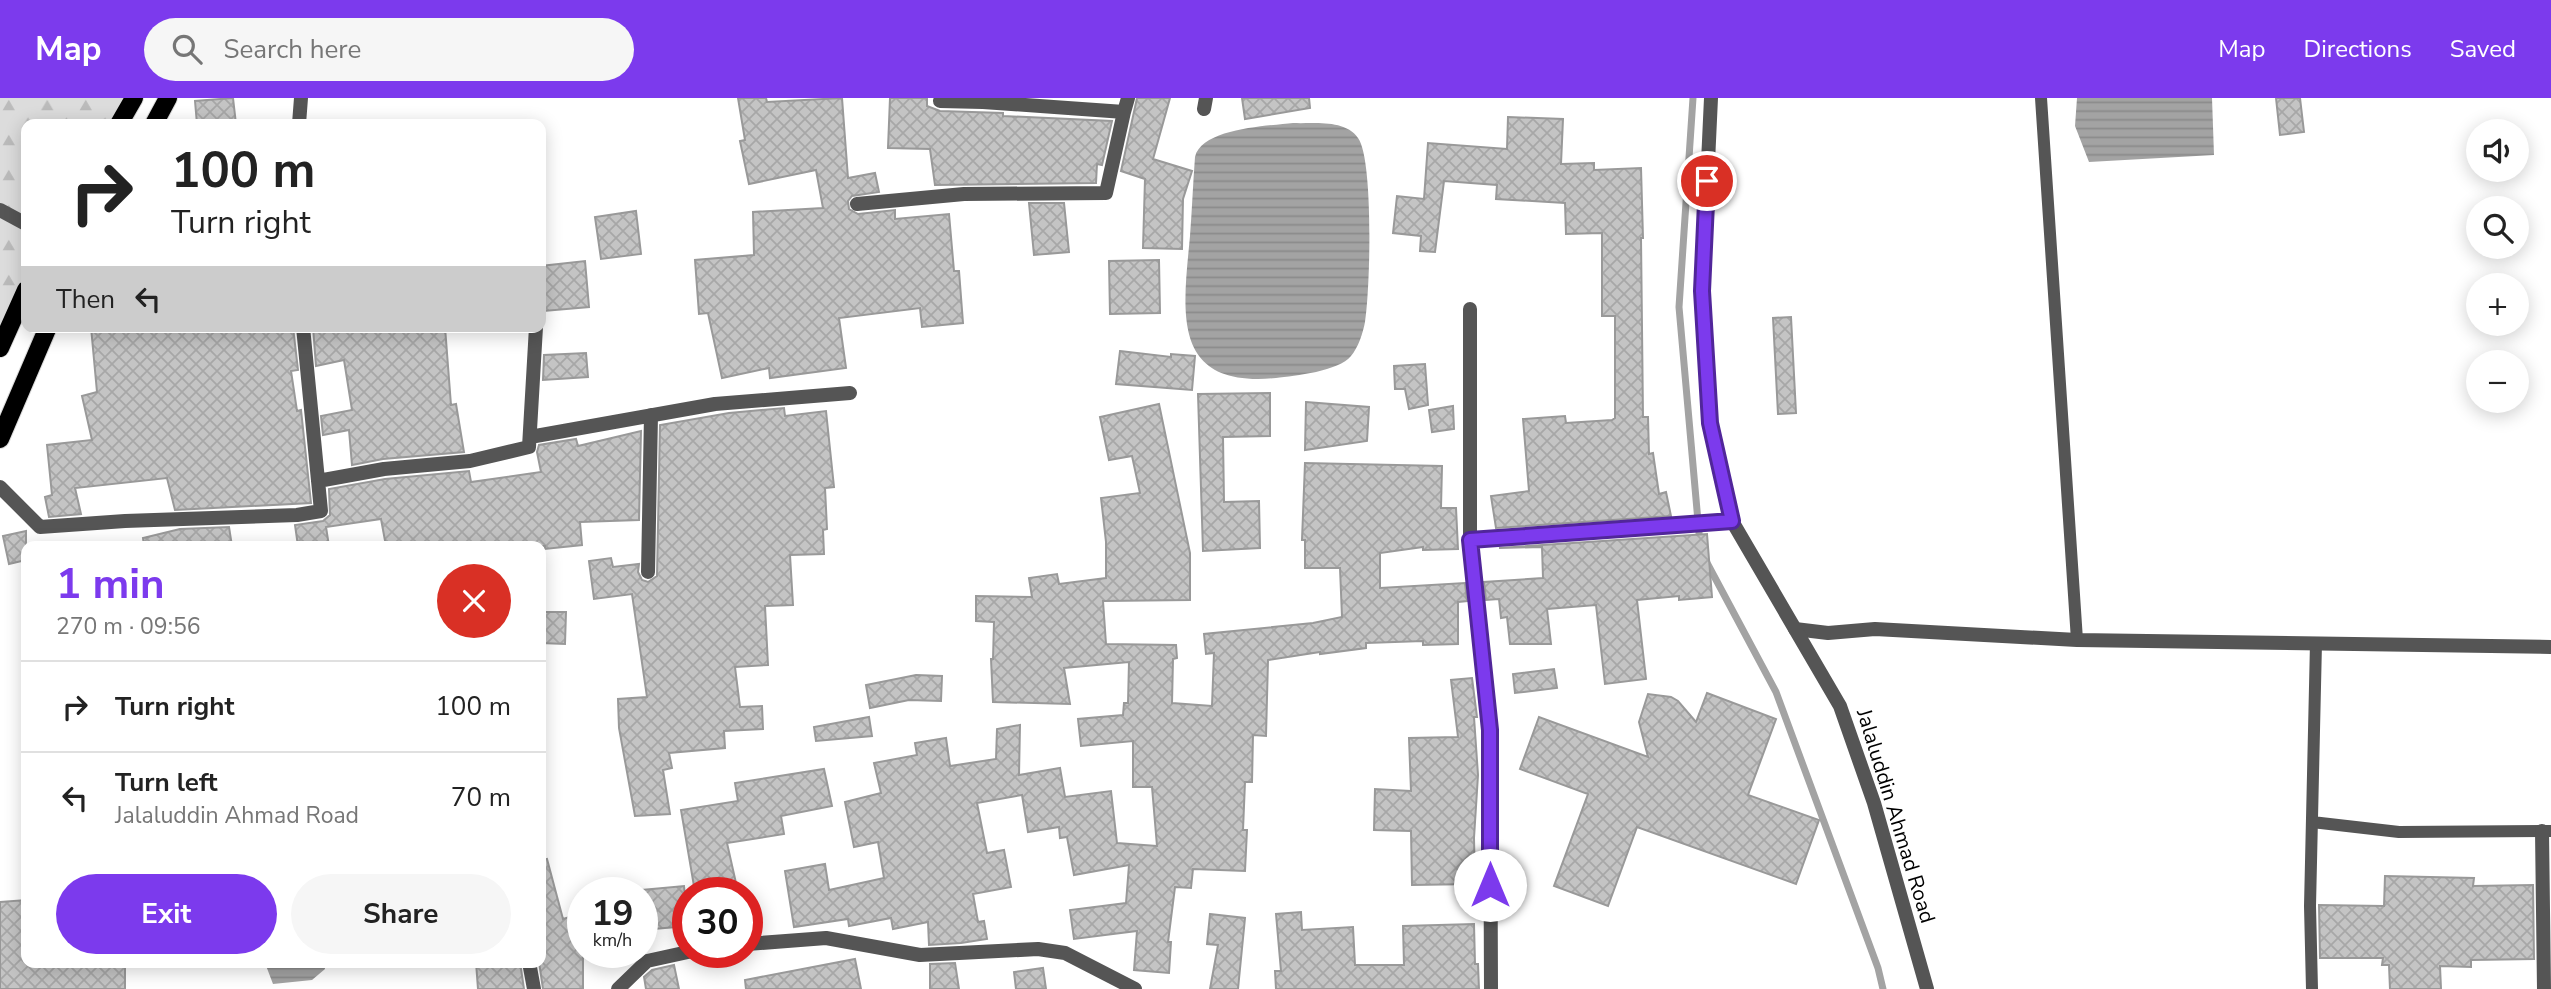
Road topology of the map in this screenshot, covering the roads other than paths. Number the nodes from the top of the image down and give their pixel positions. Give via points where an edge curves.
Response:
1 (168, 98) edge
2 (301, 98) edge
3 (1711, 98) edge
4 (2041, 98) edge
5 (132, 99) edge
6 (940, 101) dead end
7 (1126, 105) edge
8 (122, 119) edge
9 (157, 119) edge
10 (299, 119) edge
11 (857, 204) dead end
12 (0, 210) edge
13 (21, 221) edge
14 (21, 301) edge
15 (1469, 309) dead end
16 (45, 333) edge
17 (304, 333) edge
18 (536, 333) edge
19 (0, 348) edge
20 (850, 393) dead end
21 (651, 415) junction
22 (530, 437) junction
23 (0, 439) edge
24 (318, 481) junction
25 (0, 487) edge
26 (1732, 521) junction
27 (1470, 540) junction
28 (648, 572) dead end
29 (1795, 629) junction
30 (2077, 639) junction
31 (2316, 643) junction
32 (2551, 647) edge
33 (2312, 822) junction
34 (2547, 831) edge
35 (763, 943) edge
36 (672, 956) edge
37 (530, 968) edge
38 (534, 989) edge
39 (618, 989) edge
40 (1135, 989) edge
41 (1491, 989) edge
42 (1927, 989) edge
43 (2312, 989) edge
44 (2544, 989) edge

1 - 9 main road
2 - 10 street
3 - 26 street, Jalaluddin Ahmad Road via 1702,291 1710,423
4 - 30 lane
5 - 8 main road
6 - 7 street
7 - 11 street via 1106,194 964,194
12 - 13 street
14 - 19 main road
15 - 27 street
16 - 23 main road
17 - 24 street
18 - 22 street
20 - 21 street via 715,404
21 - 22 street
21 - 28 street
22 - 24 street via 529,447 470,461
24 - 25 street via 321,511 297,516 40,527
26 - 27 street
26 - 29 street, Jalaluddin Ahmad Road
27 - 41 street via 1490,730
29 - 30 street
29 - 42 street, Jalaluddin Ahmad Road via 1840,706 1874,803
30 - 31 street
31 - 32 street
31 - 33 lane
33 - 34 lane via 2399,832
33 - 43 lane
34 - 44 street
35 - 40 street via 826,937 920,955 1038,949 1065,953
36 - 39 street via 647,961
37 - 38 street

